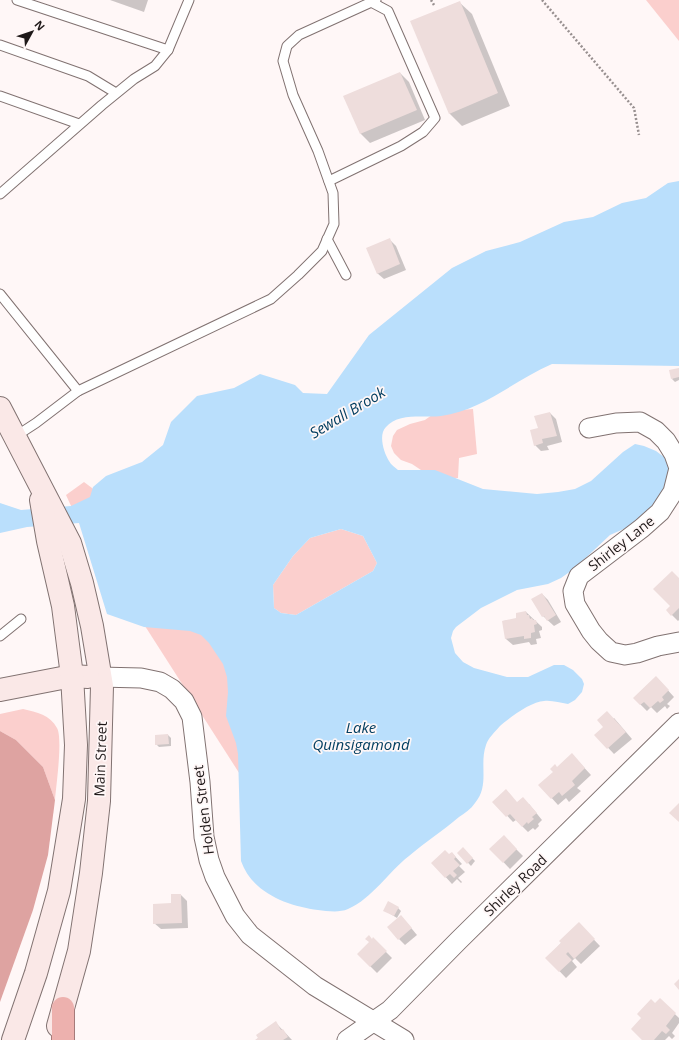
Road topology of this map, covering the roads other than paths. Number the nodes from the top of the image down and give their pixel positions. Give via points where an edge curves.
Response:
1 (17, 0) edge
2 (188, 0) edge
3 (373, 1) edge
4 (0, 45) edge
5 (168, 50) junction
6 (116, 93) junction
7 (0, 96) edge
8 (79, 124) junction
9 (329, 181) junction
10 (0, 194) edge
11 (327, 239) junction
12 (346, 275) dead end
13 (0, 294) edge
14 (78, 391) junction
15 (0, 408) edge
16 (589, 428) dead end
17 (16, 436) junction
18 (39, 484) junction
19 (21, 619) dead end
20 (0, 636) edge
21 (679, 642) edge
22 (72, 676) junction
23 (99, 677) junction
24 (0, 690) edge
25 (679, 723) edge
26 (63, 1008) junction
27 (373, 1021) junction
28 (13, 1040) edge
29 (53, 1040) edge
30 (63, 1040) edge
31 (347, 1040) edge
32 (404, 1040) edge

1 - 5 lane
2 - 5 lane
3 - 9 lane via 299,34 287,46 283,61 293,94
3 - 9 lane via 388,11 435,118 424,132 401,146
4 - 6 lane via 88,76
5 - 6 lane via 155,66
6 - 8 lane
7 - 8 lane
8 - 10 lane
9 - 11 lane via 334,193 334,224
11 - 12 lane
11 - 14 lane via 322,251 298,276 270,299
13 - 14 lane
14 - 17 lane
15 - 17 main road, Main Street
16 - 21 street, Shirley Lane via 640,422 656,431 666,441 679,468 673,492 660,512 579,576 573,591 575,604 591,631 611,652 625,655
17 - 18 main road, Main Street
18 - 22 main road, Main Street via 48,541 63,606
18 - 23 main road, Main Street via 70,543 92,626
19 - 20 lane
22 - 23 main road
22 - 24 main road
22 - 28 main road, Main Street via 76,745 74,799 59,891 36,973
23 - 26 main road, Main Street via 102,686 101,750 92,866 79,951
23 - 27 street, Holden Street via 141,678 160,682 184,701 192,717 204,837 209,860 235,916 250,935 309,981
25 - 27 street, Shirley Road via 390,1010
26 - 29 main road, Main Street
26 - 30 highway
27 - 31 street, Shirley Road
27 - 32 street, Holden Street

